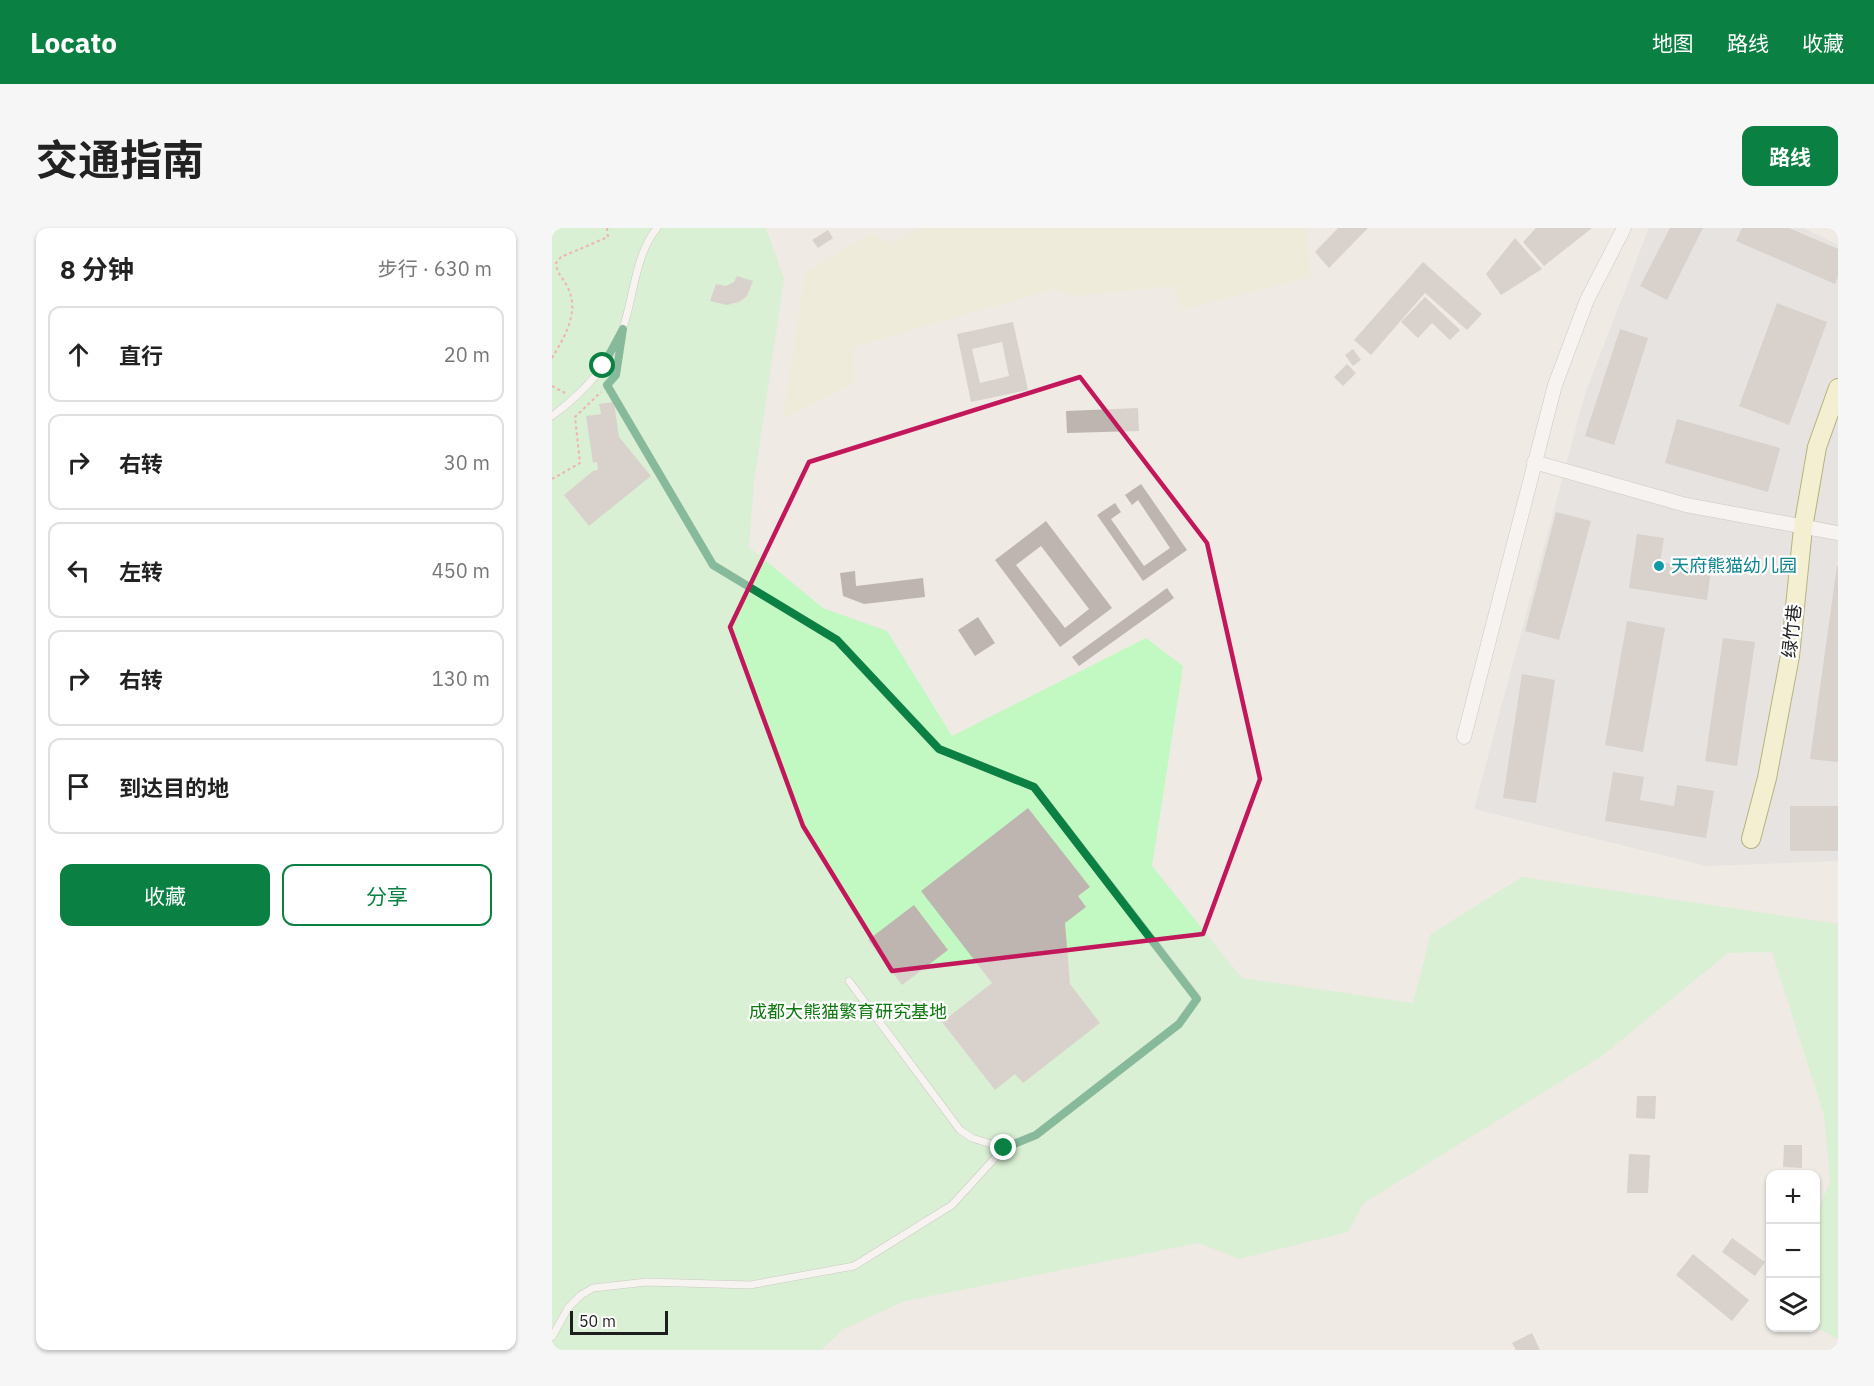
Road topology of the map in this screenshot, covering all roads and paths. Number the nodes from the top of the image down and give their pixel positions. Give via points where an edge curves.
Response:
1 (607, 228) edge
2 (657, 228) edge
3 (1624, 228) edge
4 (623, 329) junction
5 (552, 358) edge
6 (607, 385) junction
7 (1838, 388) edge
8 (552, 416) edge
9 (1534, 462) junction
10 (552, 479) edge
11 (1803, 528) junction
12 (1838, 532) edge
13 (1464, 737) dead end
14 (1751, 839) dead end
15 (849, 981) dead end
16 (1004, 1148) junction
17 (552, 1337) edge

1 - 5 path via 608,237 561,257 556,263 573,303 567,333
2 - 4 lane via 638,270
3 - 9 street via 1587,300 1555,386
4 - 6 path via 616,375
4 - 8 lane via 603,366 576,399
6 - 10 path via 575,417 580,463
6 - 16 lane via 713,565 837,640 939,749 1034,787 1197,999 1179,1024 1036,1135
7 - 11 street, 绿竹巷 via 1817,447
9 - 11 street via 1686,505
9 - 13 street
11 - 12 street
11 - 14 street, 绿竹巷 via 1790,656
15 - 16 lane via 960,1130
16 - 17 lane via 952,1204 854,1266 750,1286 646,1282 593,1288 568,1308

